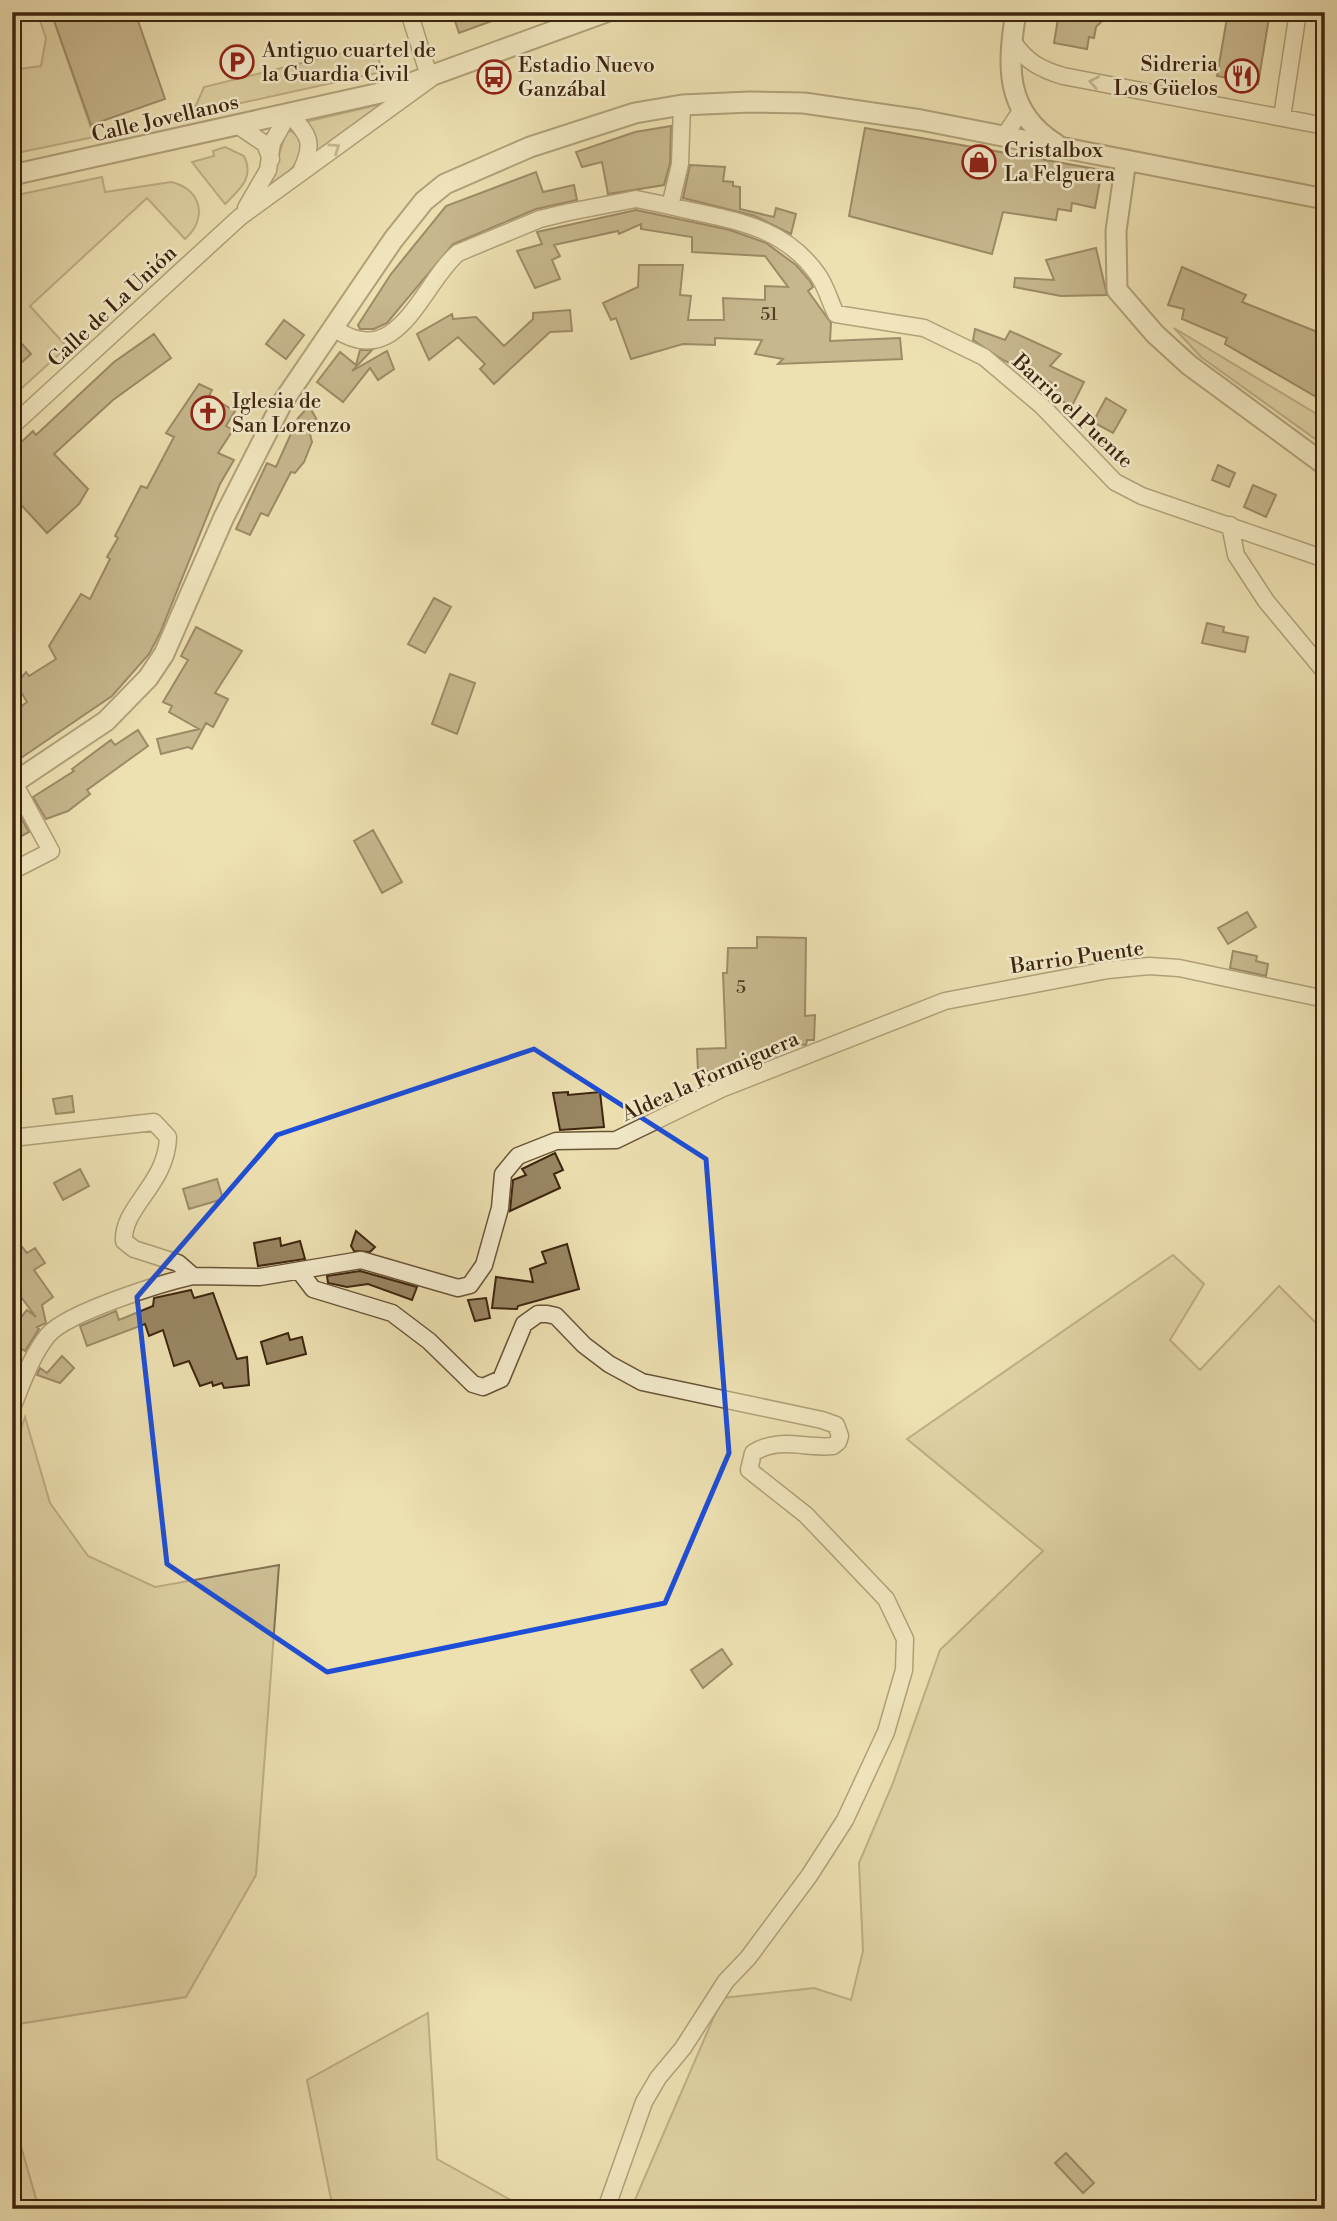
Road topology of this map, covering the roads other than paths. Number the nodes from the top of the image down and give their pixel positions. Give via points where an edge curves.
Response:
1 (409, 12) edge
2 (606, 12) edge
3 (1016, 12) edge
4 (1298, 12) edge
5 (1013, 42) junction
6 (430, 79) junction
7 (682, 105) junction
8 (1021, 111) junction
9 (289, 113) junction
10 (1282, 117) junction
11 (237, 125) junction
12 (1325, 126) edge
13 (997, 136) junction
14 (1056, 144) junction
15 (271, 159) junction
16 (1126, 160) junction
17 (301, 171) junction
18 (12, 175) edge
19 (1325, 199) edge
20 (670, 206) junction
21 (240, 217) junction
22 (335, 329) junction
23 (12, 426) edge
24 (1325, 465) edge
25 (1230, 525) junction
26 (1325, 559) edge
27 (1325, 672) edge
28 (13, 784) edge
29 (12, 871) edge
30 (1325, 999) edge
31 (840, 1042) joint
32 (12, 1138) edge
33 (300, 1272) junction
34 (193, 1276) junction
35 (12, 1408) edge
36 (606, 2209) edge

1 - 6 street
2 - 6 street, Calle Jovellanos
3 - 5 street
4 - 10 street
5 - 8 street via 1010,79
10 -> 5 street via 1063,76 1037,68
6 - 9 street, Calle Jovellanos
17 -> 6 street, Calle de La Unión
7 - 13 street via 804,103
7 - 20 street via 680,164
7 - 22 street via 635,113 530,148 445,184 424,201 379,260
8 - 13 street via 1007,132
8 - 14 street via 1041,135
9 - 11 street, Calle Jovellanos
9 - 15 street, Calle de La Unión via 272,143
9 - 17 street via 309,139 310,152
10 - 12 street
11 - 15 street via 265,144
11 - 18 street, Calle Jovellanos
13 - 14 street
14 - 16 street
15 - 21 street, Calle de La Unión
16 - 19 street
16 - 24 street via 1116,231 1117,290 1189,365
17 - 21 street, Calle de La Unión
20 - 22 street via 636,199 540,219 457,253 408,320 389,334 358,339
20 - 25 street, Barrio el Puente via 783,238 819,276 836,314 923,328 953,340 984,357 1042,406 1115,482 1142,496
21 - 23 street, Calle de La Unión
22 - 28 street via 282,403 224,517 164,654 148,678 106,721
25 - 26 street, Barrio el Puente
25 - 27 street via 1236,555 1266,601
28 - 29 street via 51,851
30 - 31 street, Barrio Puente via 1179,968 1149,966 945,1001
31 - 33 street, Aldea la Formiguera via 703,1097 616,1140 556,1141 518,1156 503,1174 500,1208 484,1265 479,1276 464,1287 362,1260
32 - 34 street, Aldea la Formiguera via 154,1122 169,1137 168,1157 127,1220 124,1241 134,1249 178,1263
33 - 34 street, Aldea la Formiguera via 237,1278
33 - 36 street via 313,1289 392,1313 473,1384 483,1387 501,1379 524,1324 538,1314 547,1314 556,1316 609,1364 642,1382 822,1420 839,1430 833,1446 782,1443 763,1447 753,1453 749,1470 806,1515 871,1582 895,1614 907,1652 886,1732 859,1792 818,1862 726,1981 644,2102
34 - 35 street, Aldea la Formiguera via 78,1316 50,1333

